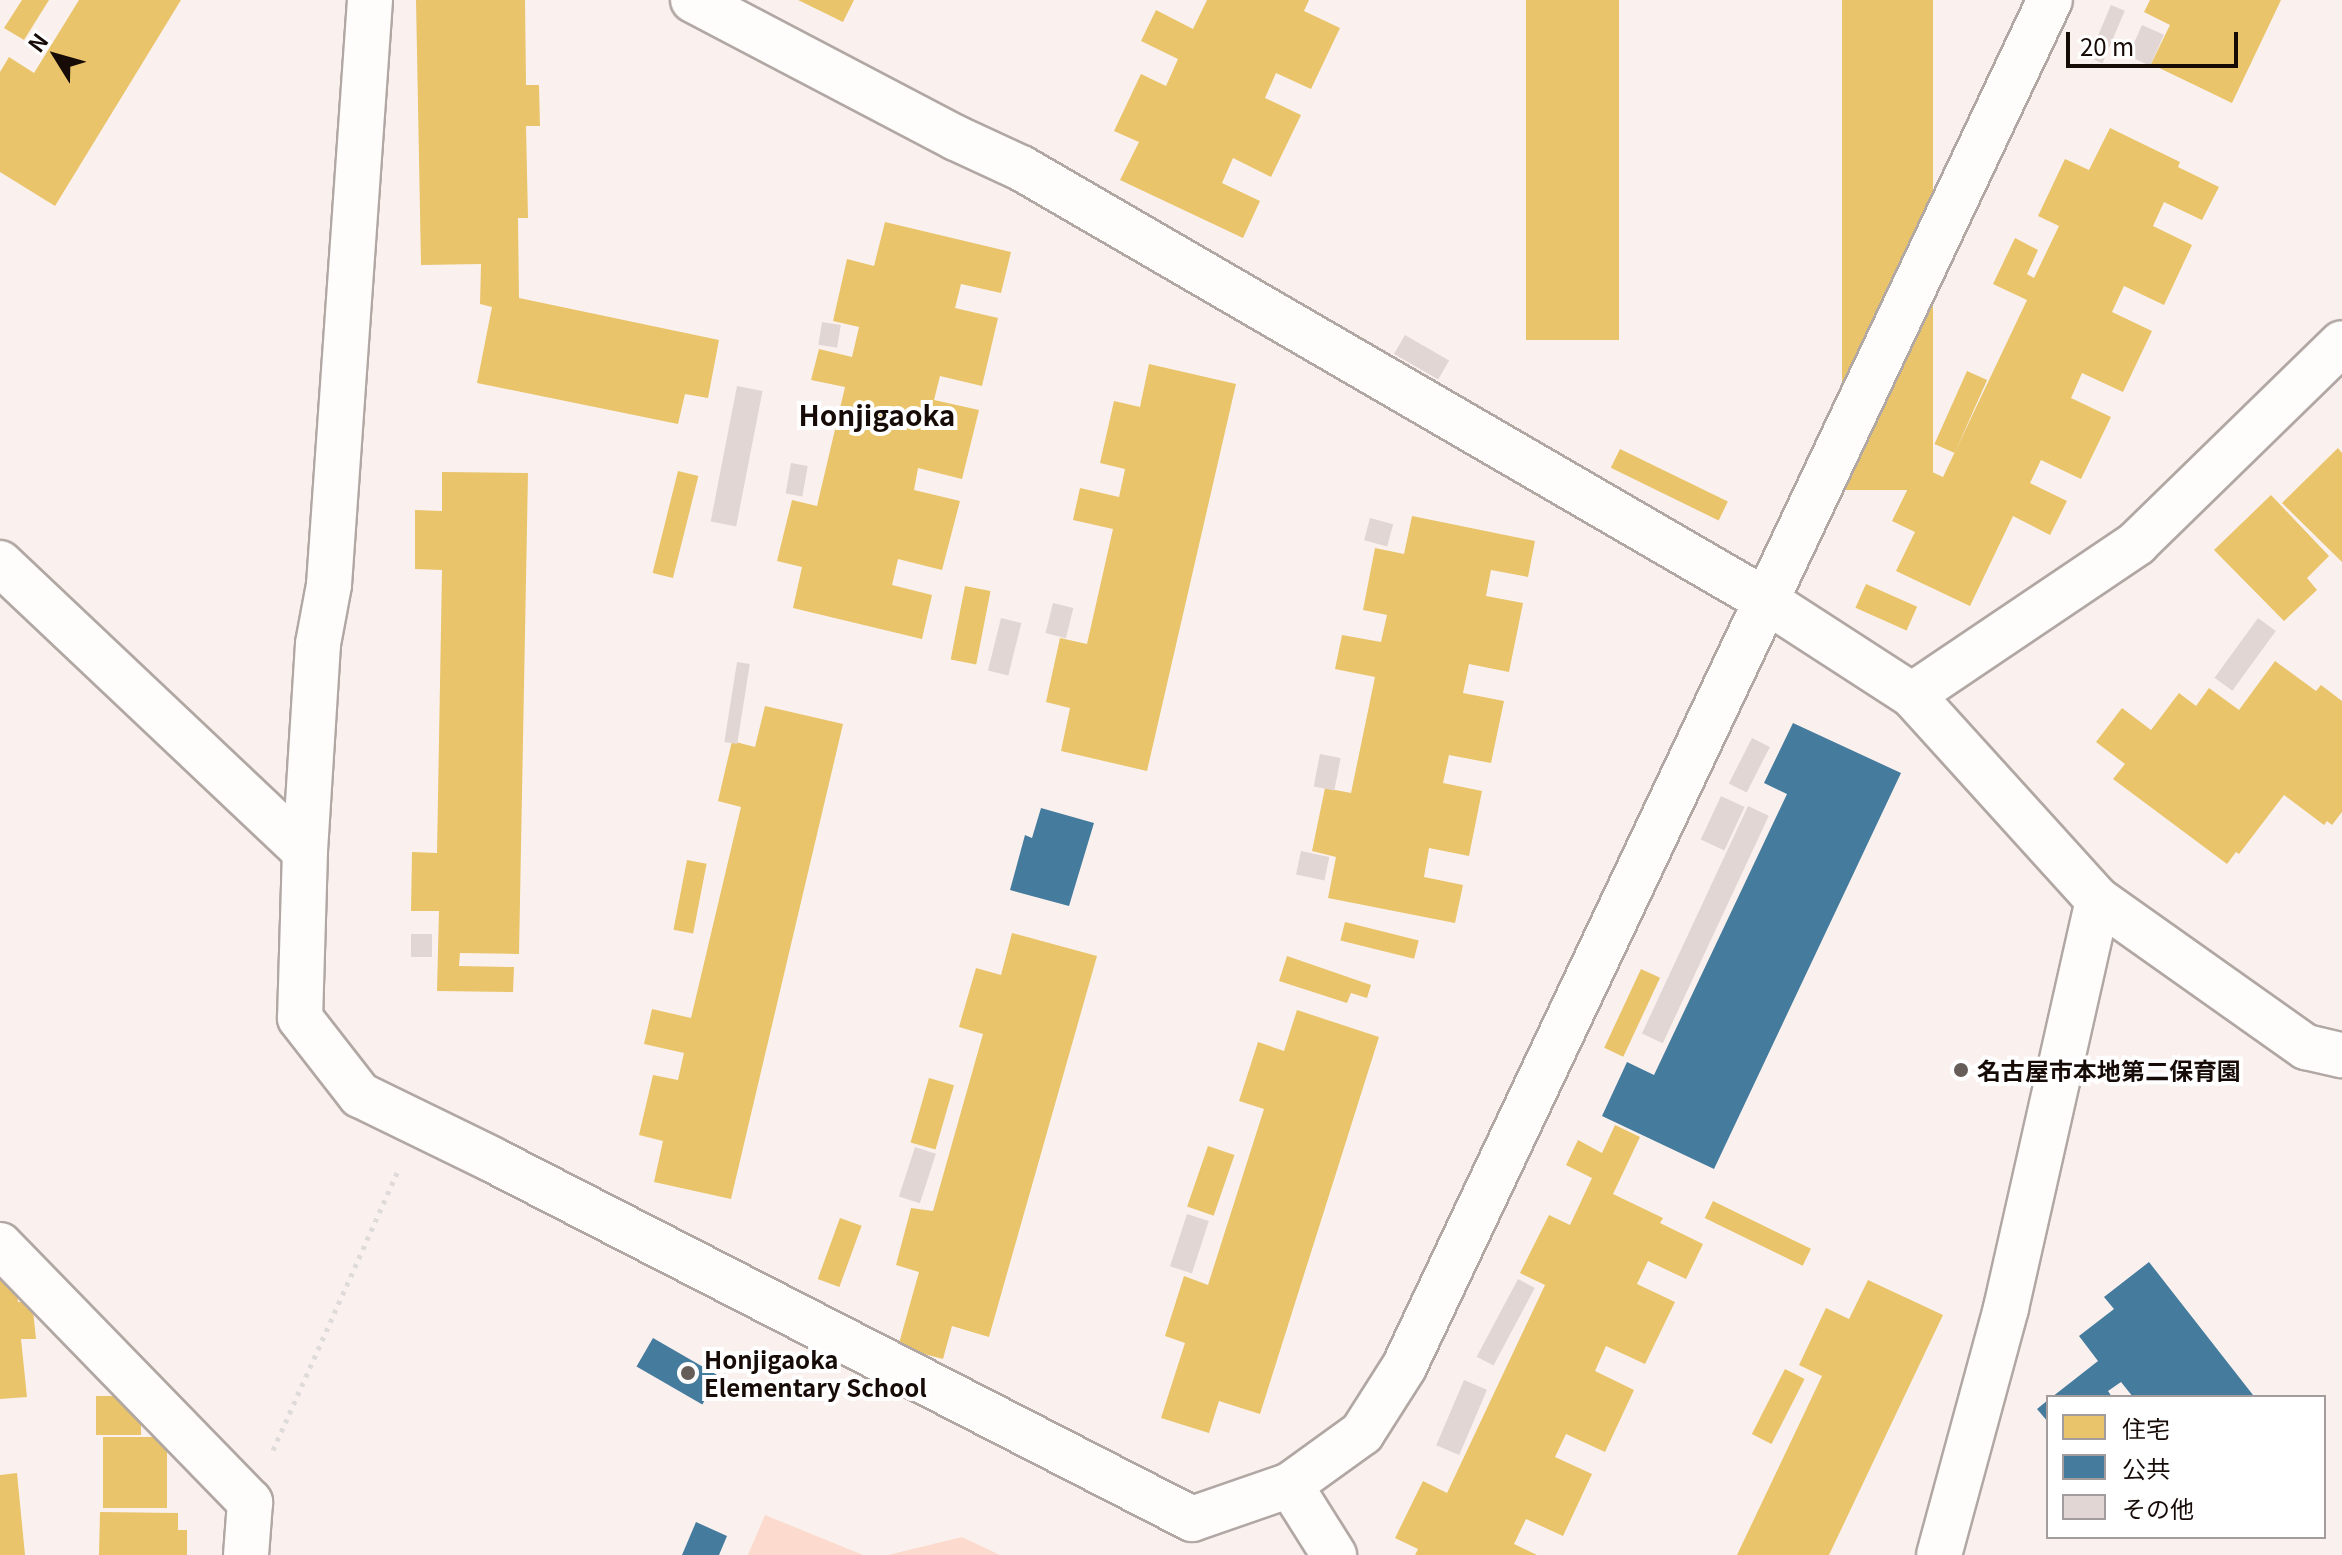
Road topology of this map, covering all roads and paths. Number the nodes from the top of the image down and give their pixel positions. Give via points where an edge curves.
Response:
1 (370, 0) edge
2 (693, 0) edge
3 (2050, 0) edge
4 (2342, 343) edge
5 (0, 563) edge
6 (1765, 600) junction
7 (1912, 695) junction
8 (305, 851) junction
9 (2098, 900) junction
10 (2342, 1055) edge
11 (418, 1124) junction
12 (0, 1245) edge
13 (1290, 1485) junction
14 (250, 1502) junction
15 (246, 1555) edge
16 (1334, 1555) edge
17 (1939, 1555) edge

1 - 8 street
2 - 6 street via 1021,168
3 - 6 street
4 - 7 street via 2137,543
5 - 8 street
6 - 7 street
6 - 13 street via 1404,1367 1362,1433
7 - 9 street
8 - 11 street via 300,1018 360,1095
9 - 10 street via 2306,1047
9 - 17 street via 2006,1308
11 - 13 street via 1192,1519
11 - 14 path
12 - 14 street
13 - 16 street
14 - 15 street

